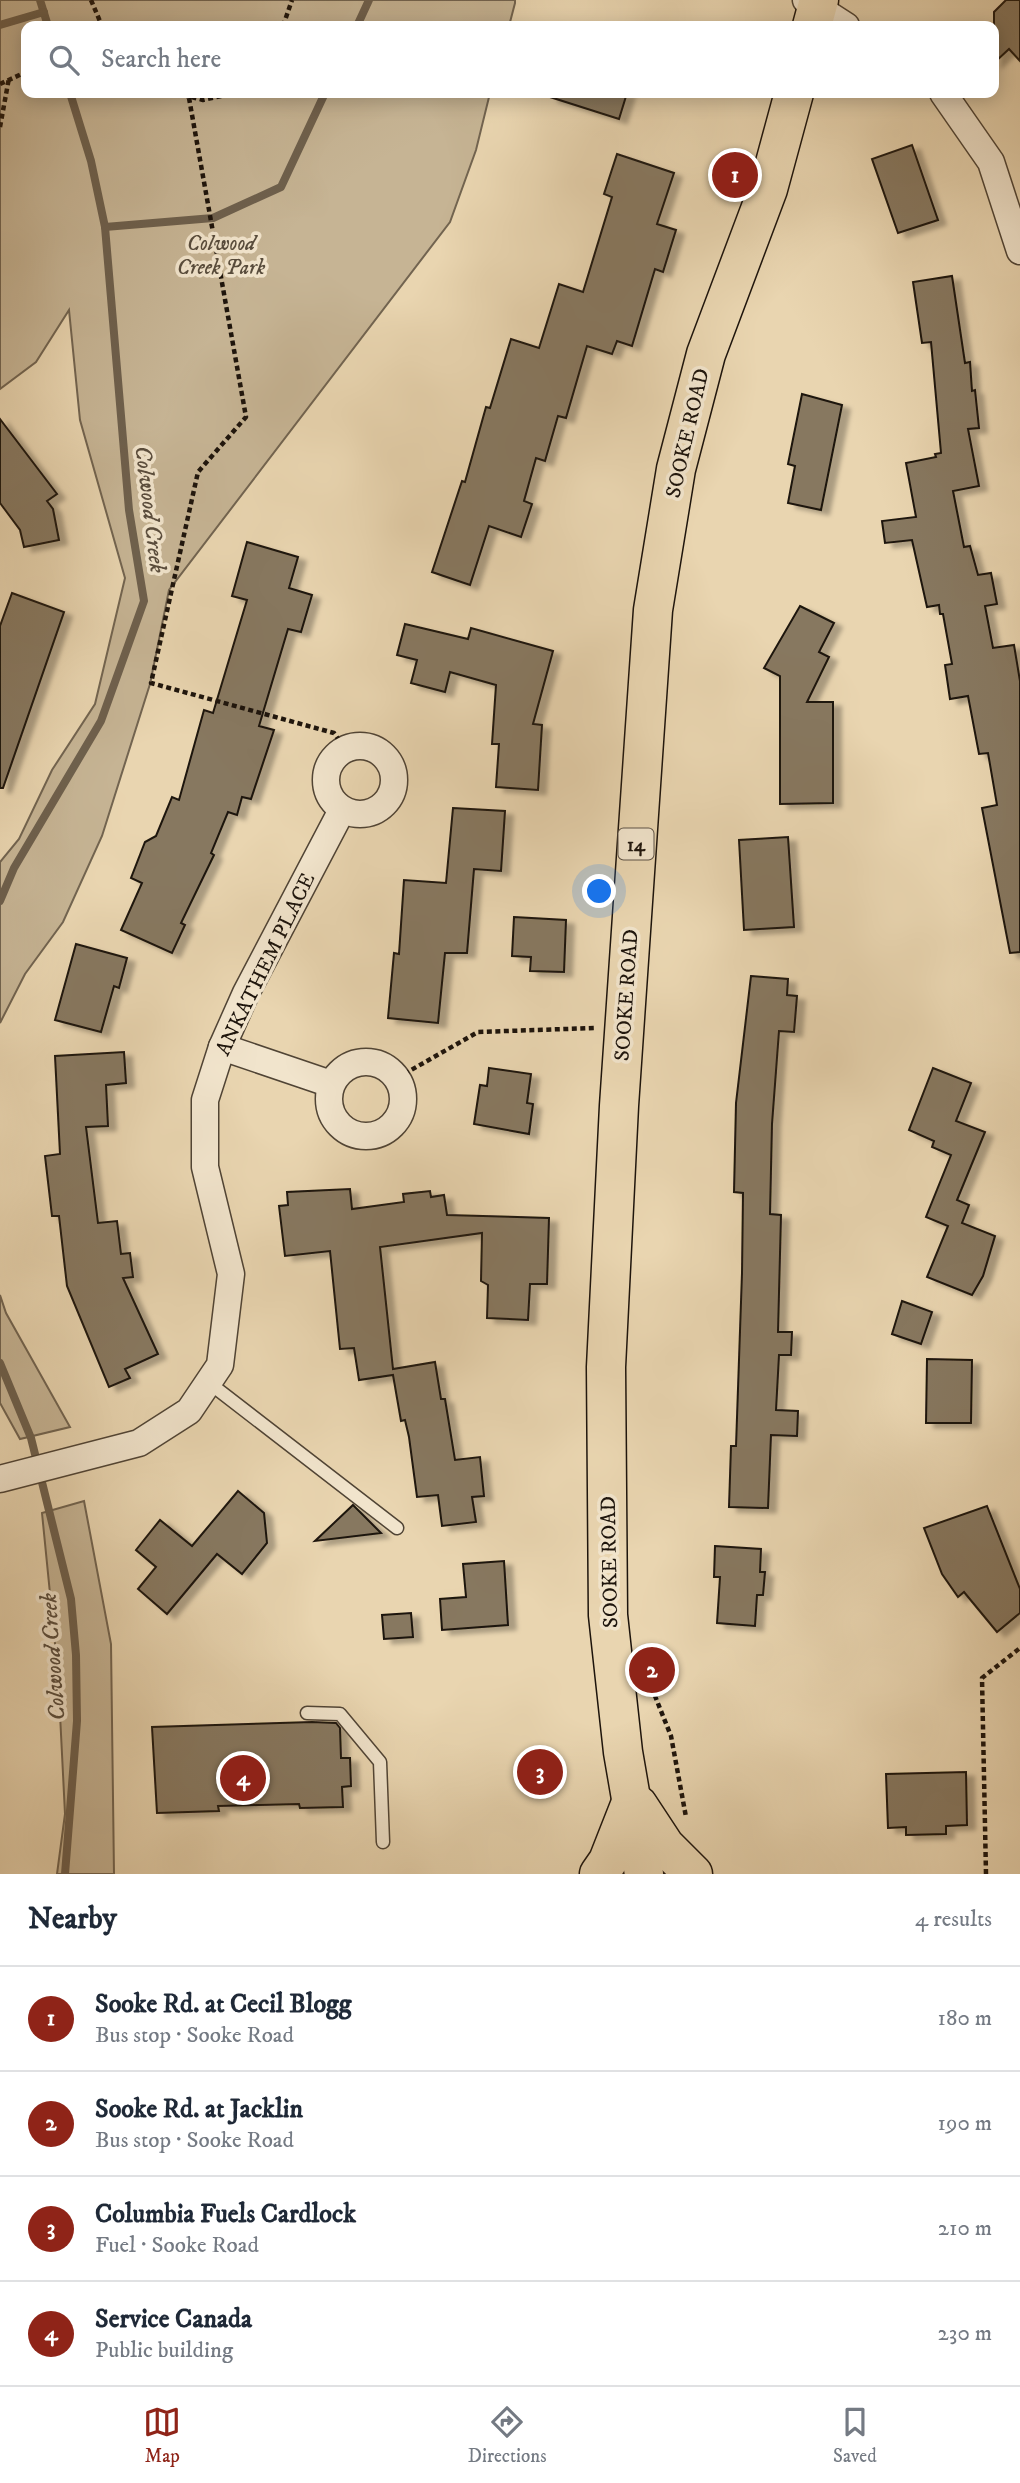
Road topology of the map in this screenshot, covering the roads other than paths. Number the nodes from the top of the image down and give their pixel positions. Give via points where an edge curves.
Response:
1 (793, 98) edge
2 (946, 98) edge
3 (1020, 251) edge
4 (342, 810) junction
5 (222, 1047) junction
6 (331, 1084) junction
7 (208, 1382) junction
8 (4, 1478) edge
9 (397, 1528) dead end
10 (307, 1713) dead end
11 (633, 1798) junction
12 (383, 1842) dead end
13 (598, 1874) edge
14 (644, 1874) edge
15 (693, 1874) edge

1 - 11 main road, SOOKE ROAD / 14 via 768,189 706,354 676,469 653,610 606,1367 608,1615 623,1752
2 - 3 street via 991,162
4 - 4 street via 326,788 330,762 345,749 365,746 377,750 393,771 390,797 368,814
4 - 5 street, ANKATHEM PLACE
5 - 6 street
5 - 7 street, ANKATHEM PLACE via 205,1100 205,1167 231,1274 220,1365
6 - 6 street via 329,1110 344,1131 369,1137 393,1126 404,1103 397,1078 376,1063 350,1065
7 - 8 street, ANKATHEM PLACE via 189,1411 139,1443
7 - 9 lane
10 - 12 lane via 340,1714 380,1762
11 - 13 main road via 608,1861
11 - 14 main road, SOOKE ROAD / 14
11 - 15 main road via 666,1846

